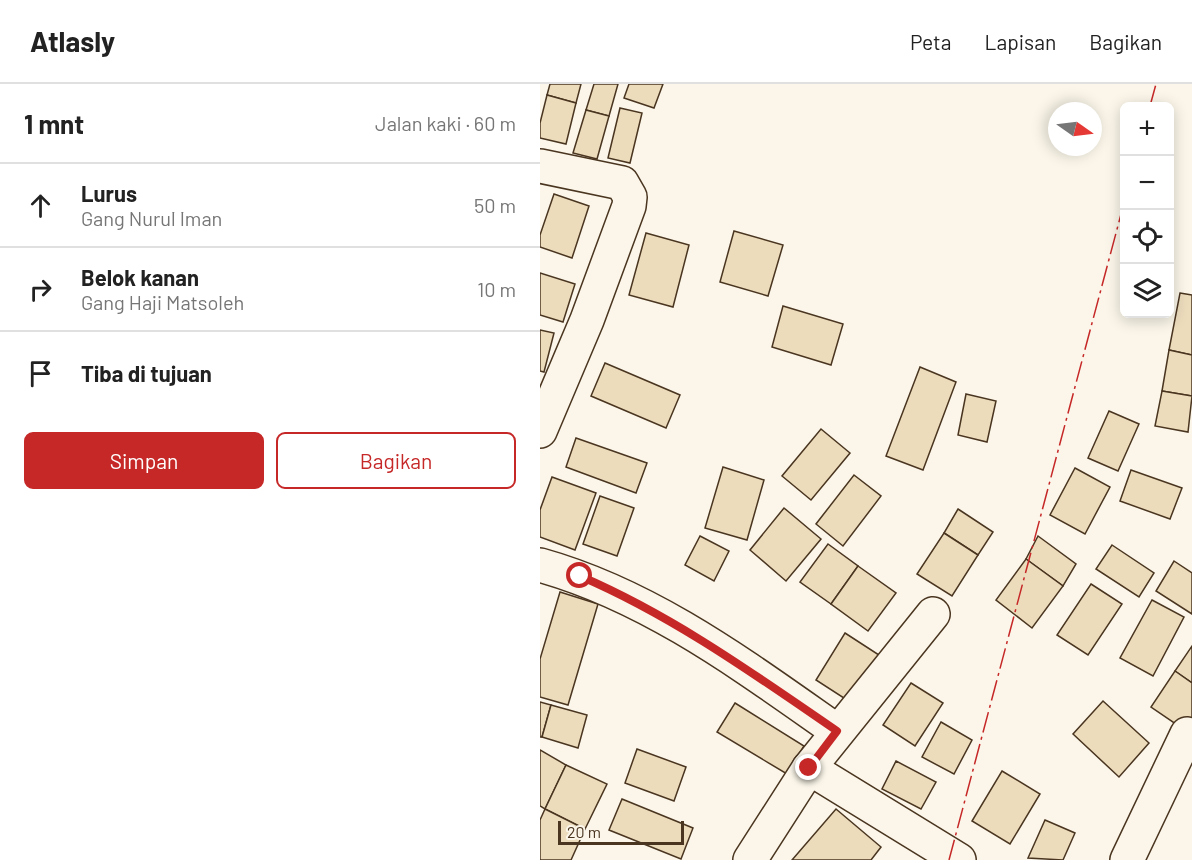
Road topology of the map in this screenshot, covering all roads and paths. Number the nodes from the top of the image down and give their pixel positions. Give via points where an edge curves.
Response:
1 (540, 166) edge
2 (540, 431) edge
3 (540, 565) edge
4 (933, 614) dead end
5 (837, 731) junction
6 (1187, 734) dead end
7 (809, 768) junction
8 (750, 860) edge
9 (959, 860) edge
10 (1127, 860) edge

1 - 2 street via 622,183 630,197 587,320
3 - 5 street via 580,576 626,596 693,634
4 - 5 street
5 - 7 street
6 - 10 street
7 - 8 street
7 - 9 street

